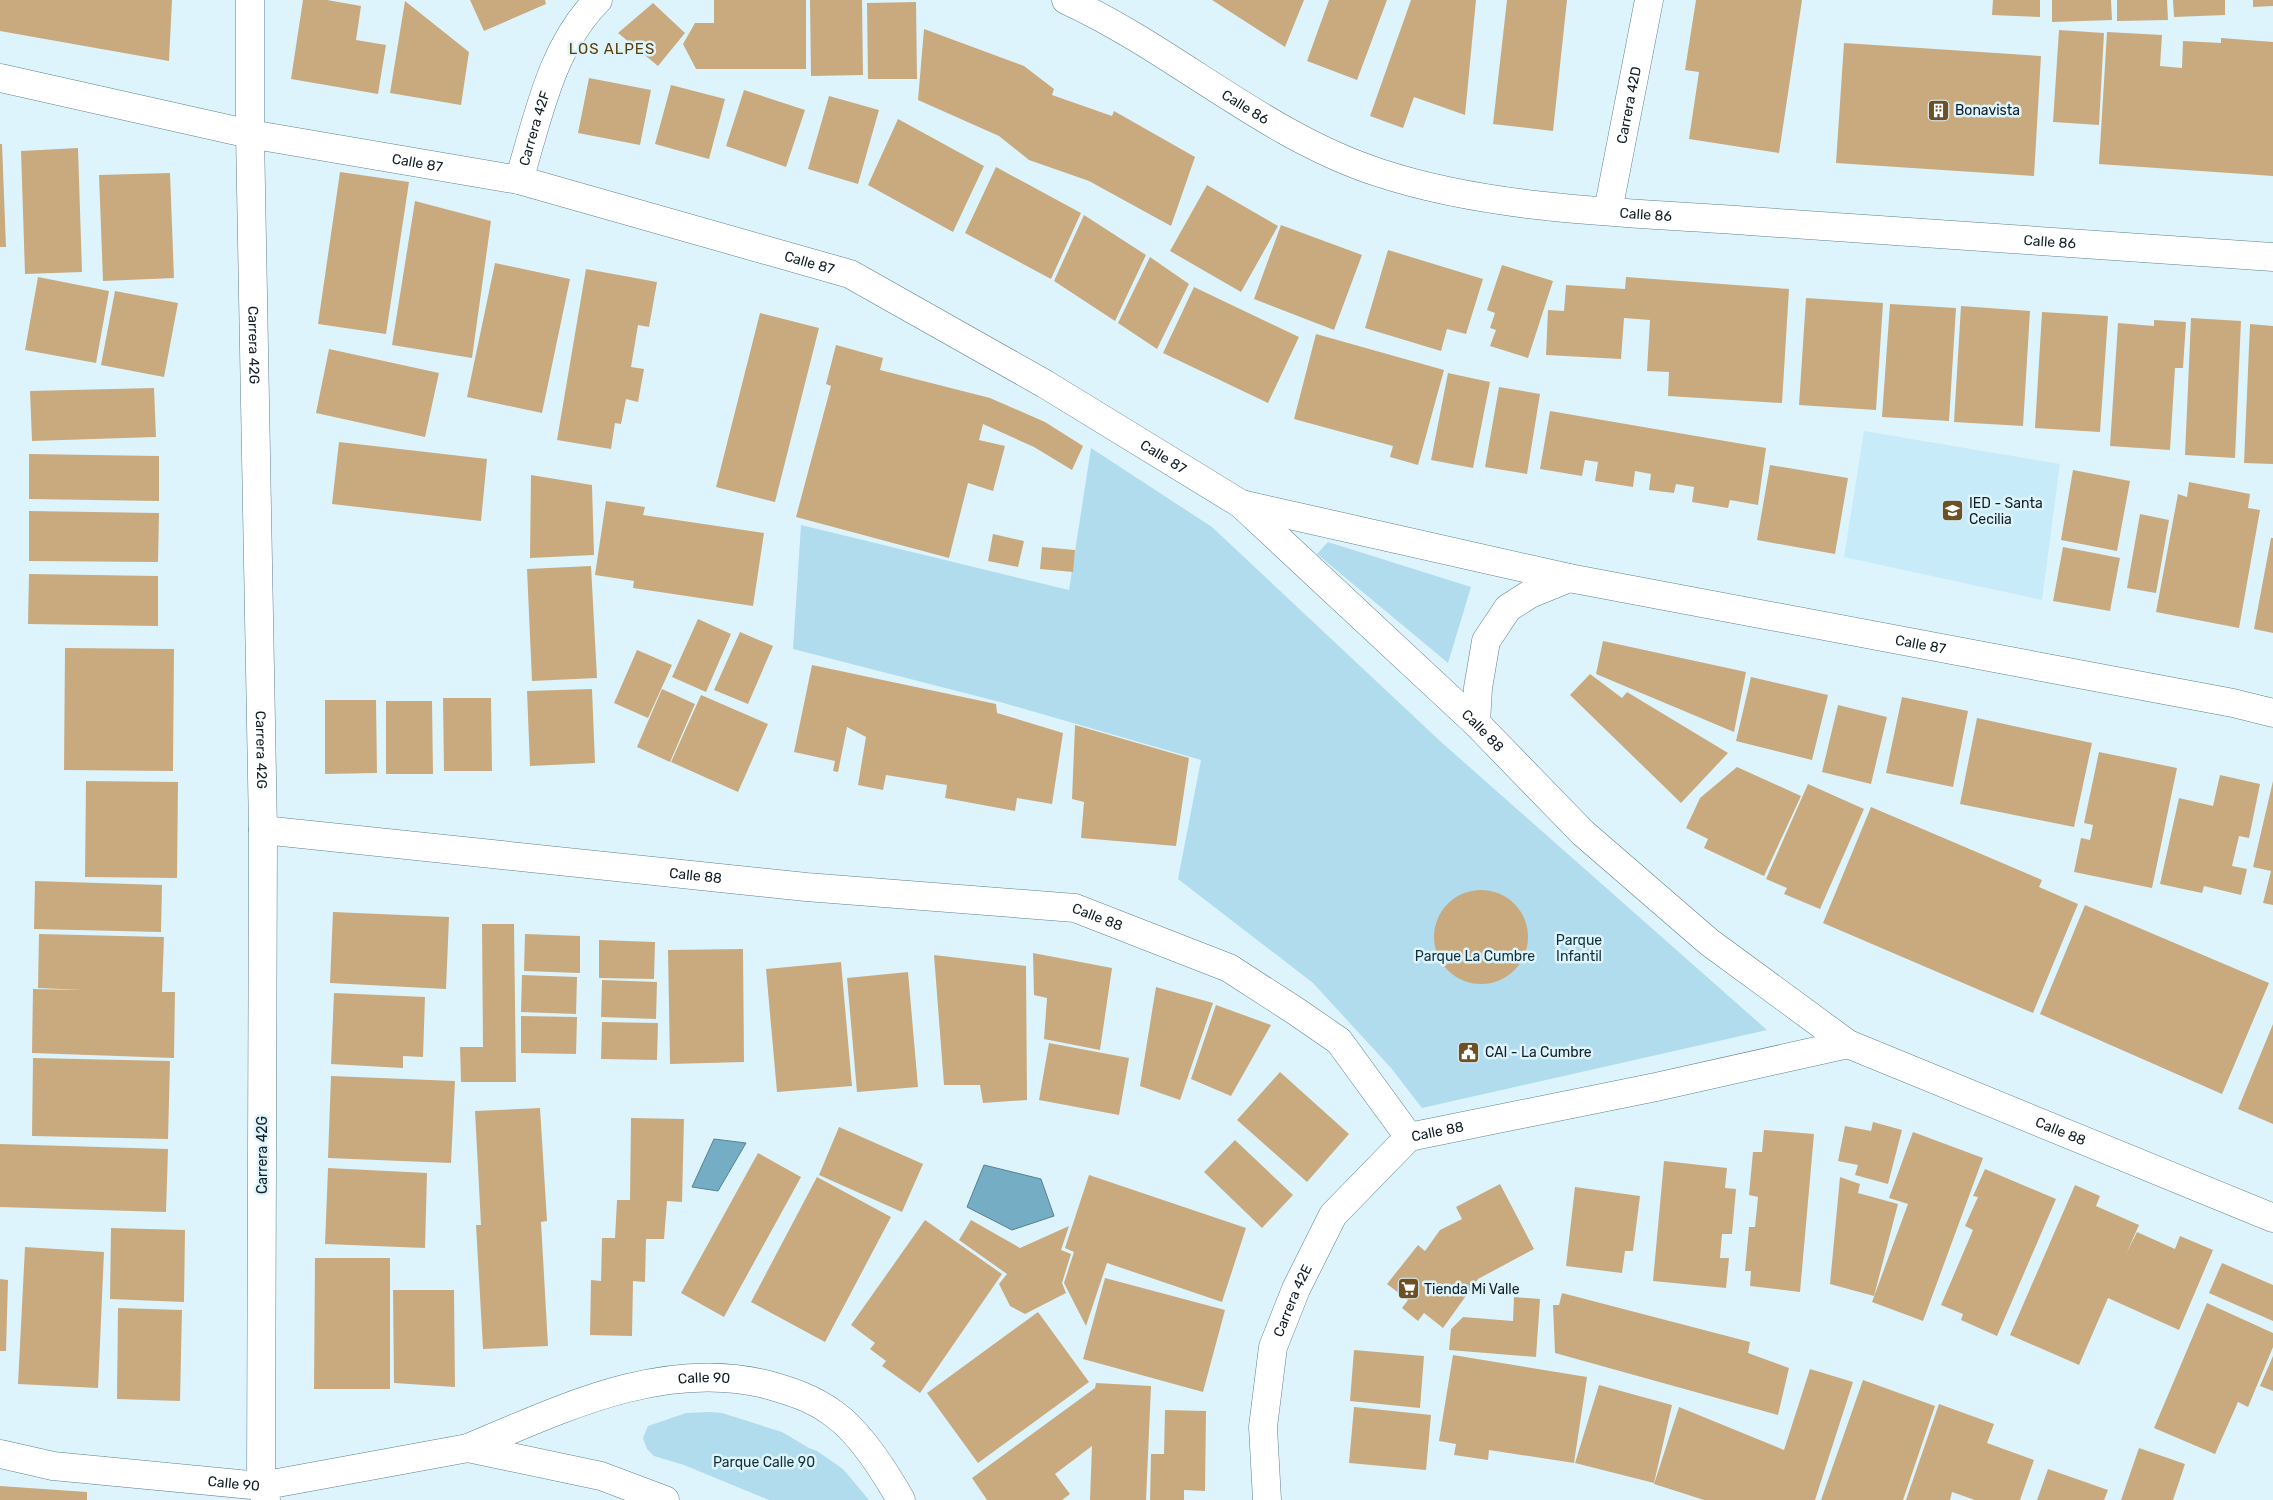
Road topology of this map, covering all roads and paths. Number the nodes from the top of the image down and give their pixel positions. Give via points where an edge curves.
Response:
1 (250, 0) edge
2 (598, 0) edge
3 (1066, 0) edge
4 (1649, 0) edge
5 (0, 78) edge
6 (250, 134) junction
7 (519, 180) junction
8 (1608, 211) junction
9 (2273, 258) edge
10 (1241, 504) junction
11 (1569, 578) junction
12 (2273, 713) edge
13 (1476, 723) junction
14 (263, 830) junction
15 (1848, 1044) junction
16 (1408, 1136) junction
17 (2273, 1218) edge
18 (468, 1448) junction
19 (0, 1454) edge
20 (264, 1493) edge
21 (665, 1500) edge
22 (901, 1500) edge
23 (1267, 1500) edge

1 - 6 street, Carrera 42G
2 - 7 street, Carrera 42F via 586,12 550,78
3 - 8 street, Calle 86 via 1166,55 1245,108 1310,145 1346,161 1458,194
4 - 8 street, Carrera 42D
5 - 6 street, Calle 87
6 - 7 street, Calle 87
6 - 14 street, Carrera 42G
7 - 10 street, Calle 87 via 850,274 1045,384
8 - 9 street, Calle 86
10 - 11 street, Calle 87
10 - 13 street, Calle 88
11 - 12 street, Calle 87
11 - 13 street via 1530,594 1508,608 1486,641
13 - 15 street, Calle 88 via 1583,833 1709,942
14 - 16 street, Calle 88 via 806,887 1075,908 1229,968 1298,1012 1339,1041
14 - 20 street, Carrera 42G
15 - 16 street, Calle 88 via 1646,1089
15 - 17 street, Calle 88
16 - 23 street, Carrera 42E via 1333,1214 1296,1289 1273,1347 1263,1427
18 - 20 street, Calle 90
18 - 21 street, Calle 90 via 601,1476
18 - 22 street, Calle 90 via 558,1410 633,1386 696,1376 745,1380 797,1392 835,1414 863,1443
19 - 20 street, Calle 90 via 53,1466

